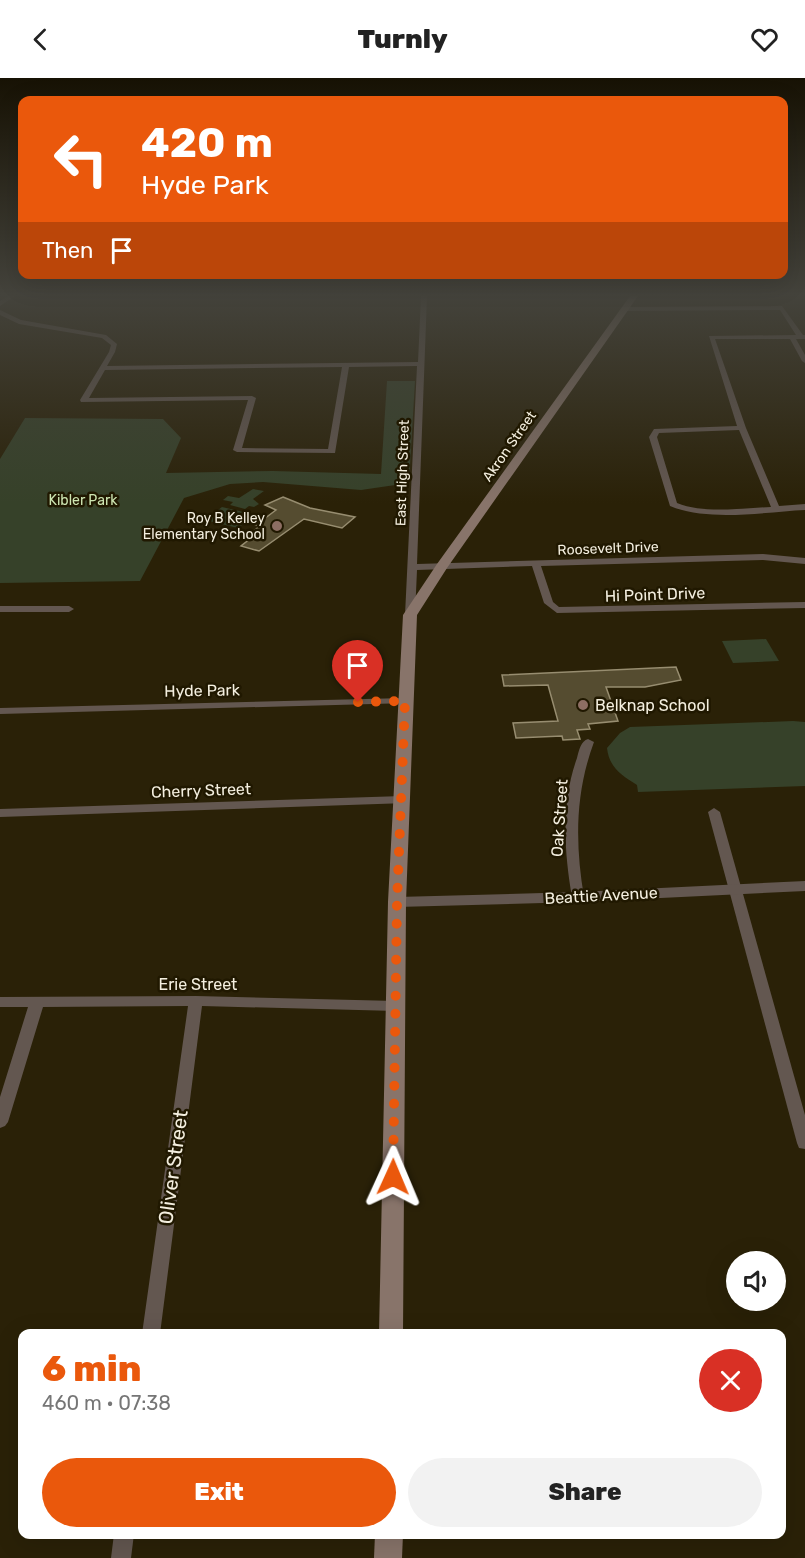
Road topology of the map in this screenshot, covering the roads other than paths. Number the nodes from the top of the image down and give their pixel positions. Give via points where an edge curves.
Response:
1 (104, 365) edge
2 (341, 365) edge
3 (346, 365) edge
4 (420, 365) edge
5 (584, 365) edge
6 (721, 365) edge
7 (103, 368) junction
8 (742, 428) junction
9 (805, 507) edge
10 (776, 508) junction
11 (805, 561) edge
12 (536, 564) junction
13 (412, 567) junction
14 (441, 567) junction
15 (805, 605) edge
16 (0, 609) edge
17 (69, 609) dead end
18 (410, 615) junction
19 (405, 701) junction
20 (0, 711) edge
21 (588, 742) dead end
22 (403, 800) junction
23 (714, 812) dead end
24 (0, 813) edge
25 (805, 886) edge
26 (734, 889) junction
27 (578, 897) junction
28 (397, 902) junction
29 (196, 1001) junction
30 (0, 1002) edge
31 (37, 1002) junction
32 (396, 1005) junction
33 (6, 1084) edge
34 (0, 1122) edge
35 (805, 1143) edge
36 (152, 1329) edge
37 (391, 1329) edge
38 (123, 1539) edge
39 (389, 1539) edge
40 (121, 1558) edge
41 (388, 1558) edge

1 - 7 street
2 - 7 street
3 - 7 street via 332,451 237,450 252,398 84,399
4 - 13 street, East High Street
5 - 14 main road, Akron Street
6 - 8 street
8 - 10 street
8 - 10 street via 657,431 653,437 674,504 680,509 698,511
9 - 10 street
11 - 12 street, Roosevelt Drive via 763,557
12 - 14 street, Roosevelt Drive
12 - 15 street, Hi Point Drive via 549,603 557,610
13 - 14 street, Roosevelt Drive
13 - 18 street, East High Street
14 - 18 main road, Akron Street
16 - 17 street
18 - 19 main road
19 - 20 street, Hyde Park
19 - 22 main road
21 - 27 street, Oak Street via 579,770 573,814 572,867
22 - 24 street, Cherry Street
22 - 28 main road
23 - 26 street
25 - 26 street, Beattie Avenue
26 - 27 street, Beattie Avenue
26 - 35 street
27 - 28 street, Beattie Avenue
28 - 32 main road
29 - 31 street, Erie Street
29 - 32 street, Erie Street
29 - 36 street, Oliver Street
30 - 31 street, Erie Street
31 - 33 street
32 - 37 main road
33 - 34 street
38 - 40 street
39 - 41 main road

